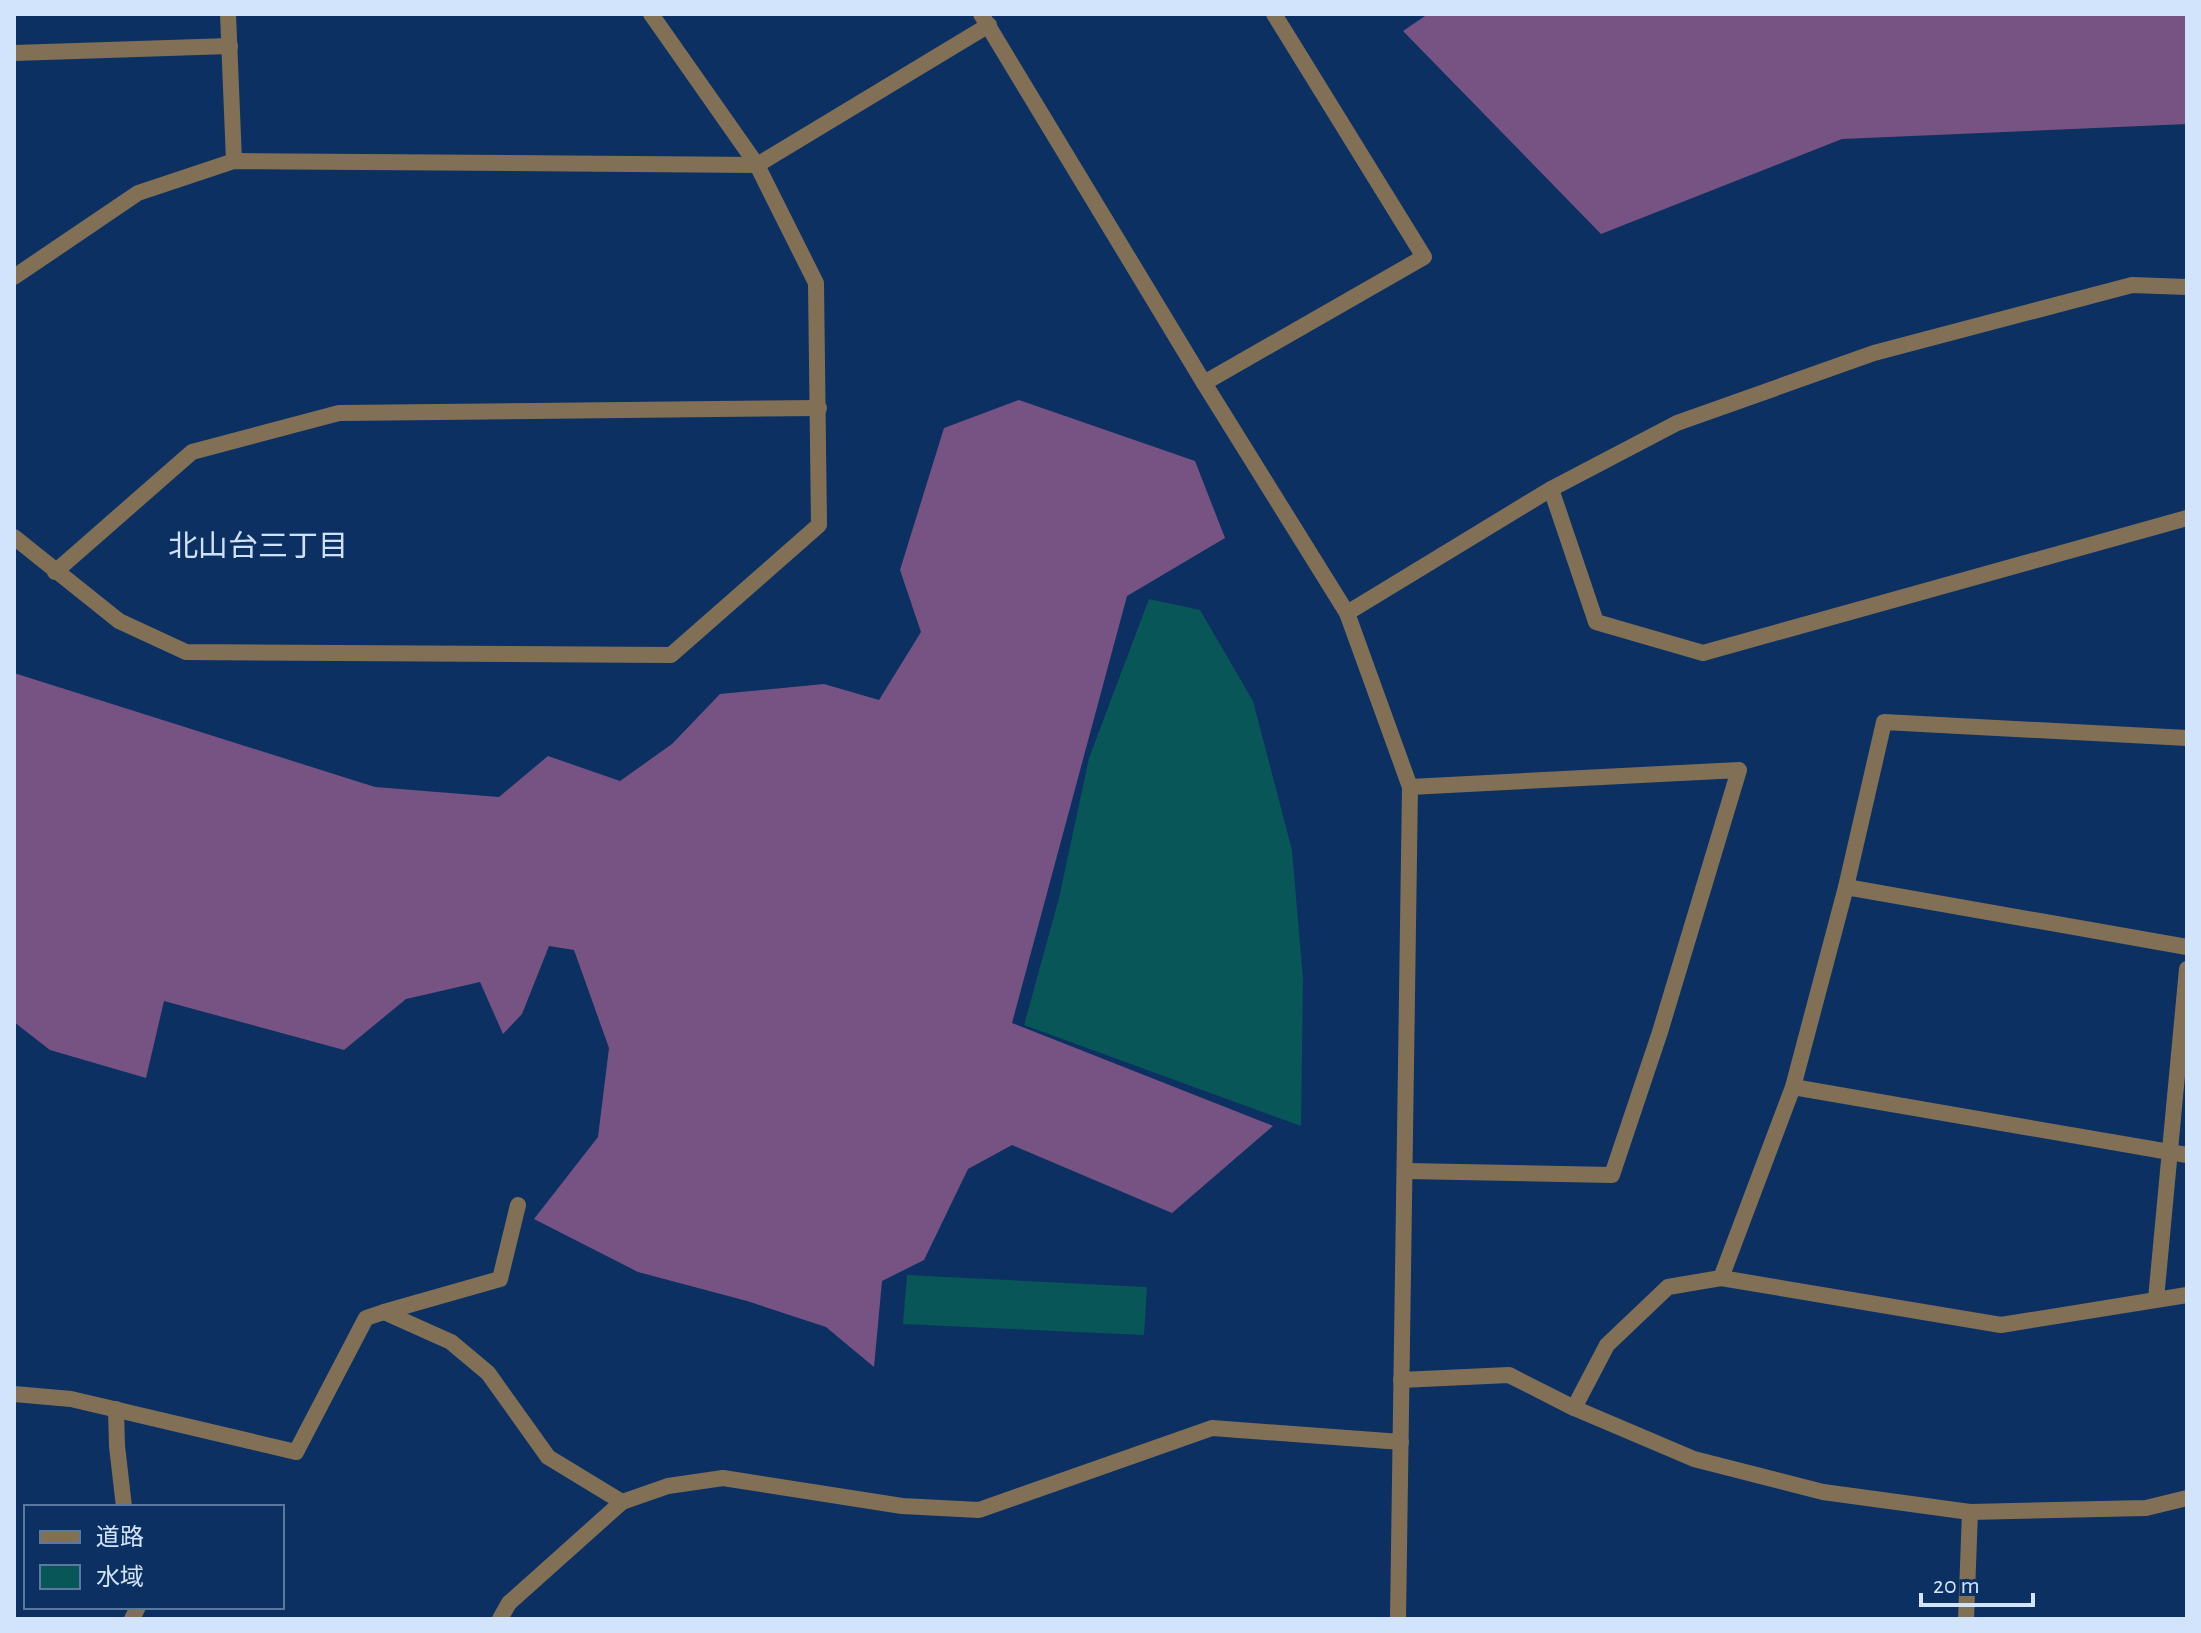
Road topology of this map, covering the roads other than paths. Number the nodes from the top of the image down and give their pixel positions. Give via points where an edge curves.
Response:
1 (228, 14) edge
2 (651, 14) edge
3 (1274, 14) edge
4 (985, 19) edge
5 (230, 46) junction
6 (14, 53) edge
7 (234, 161) junction
8 (757, 165) junction
9 (14, 277) edge
10 (2187, 287) edge
11 (1204, 383) junction
12 (819, 408) junction
13 (1551, 489) junction
14 (2187, 518) edge
15 (14, 537) edge
16 (55, 572) junction
17 (1347, 613) junction
18 (2187, 738) edge
19 (1410, 787) junction
20 (1846, 887) junction
21 (2187, 947) edge
22 (2187, 969) edge
23 (1793, 1087) junction
24 (2169, 1150) junction
25 (2187, 1155) edge
26 (1406, 1171) junction
27 (518, 1205) dead end
28 (1721, 1278) junction
29 (2187, 1295) edge
30 (2156, 1299) junction
31 (384, 1312) junction
32 (1401, 1380) junction
33 (14, 1394) edge
34 (1574, 1408) junction
35 (116, 1409) junction
36 (1401, 1442) junction
37 (2187, 1498) edge
38 (622, 1502) junction
39 (124, 1505) edge
40 (1970, 1512) junction
41 (500, 1619) edge
42 (1398, 1619) edge
43 (1966, 1619) edge

1 - 5 street
2 - 8 street
3 - 11 street via 1424,257
4 - 8 street
4 - 11 street
5 - 6 street
5 - 7 street
7 - 8 street
7 - 9 street via 138,193
8 - 12 street via 816,283
10 - 13 street via 2132,285 1874,353 1677,423
11 - 17 street
12 - 16 street via 339,413 192,452
12 - 16 street via 819,525 671,655 186,652 119,621
13 - 14 street via 1596,622 1703,653
13 - 17 street
15 - 16 street
17 - 19 street
18 - 20 street via 1884,722
19 - 26 street
19 - 26 street via 1739,770 1612,1175
20 - 21 street
20 - 23 street
22 - 24 street
23 - 24 street
23 - 28 street
24 - 25 street
24 - 30 street
26 - 32 street
27 - 31 street via 500,1279
28 - 30 street via 2001,1325
28 - 34 street via 1668,1287 1607,1345
29 - 30 street
31 - 35 street via 366,1318 296,1452
31 - 38 street via 451,1342 488,1373 548,1457
32 - 34 street via 1509,1375
32 - 36 street
33 - 35 street
34 - 40 street via 1694,1459 1823,1492
35 - 39 street
36 - 38 street via 1212,1428 979,1510 902,1506 723,1478 668,1486
36 - 42 street
37 - 40 street via 2146,1508
38 - 41 street via 509,1603
40 - 43 street

